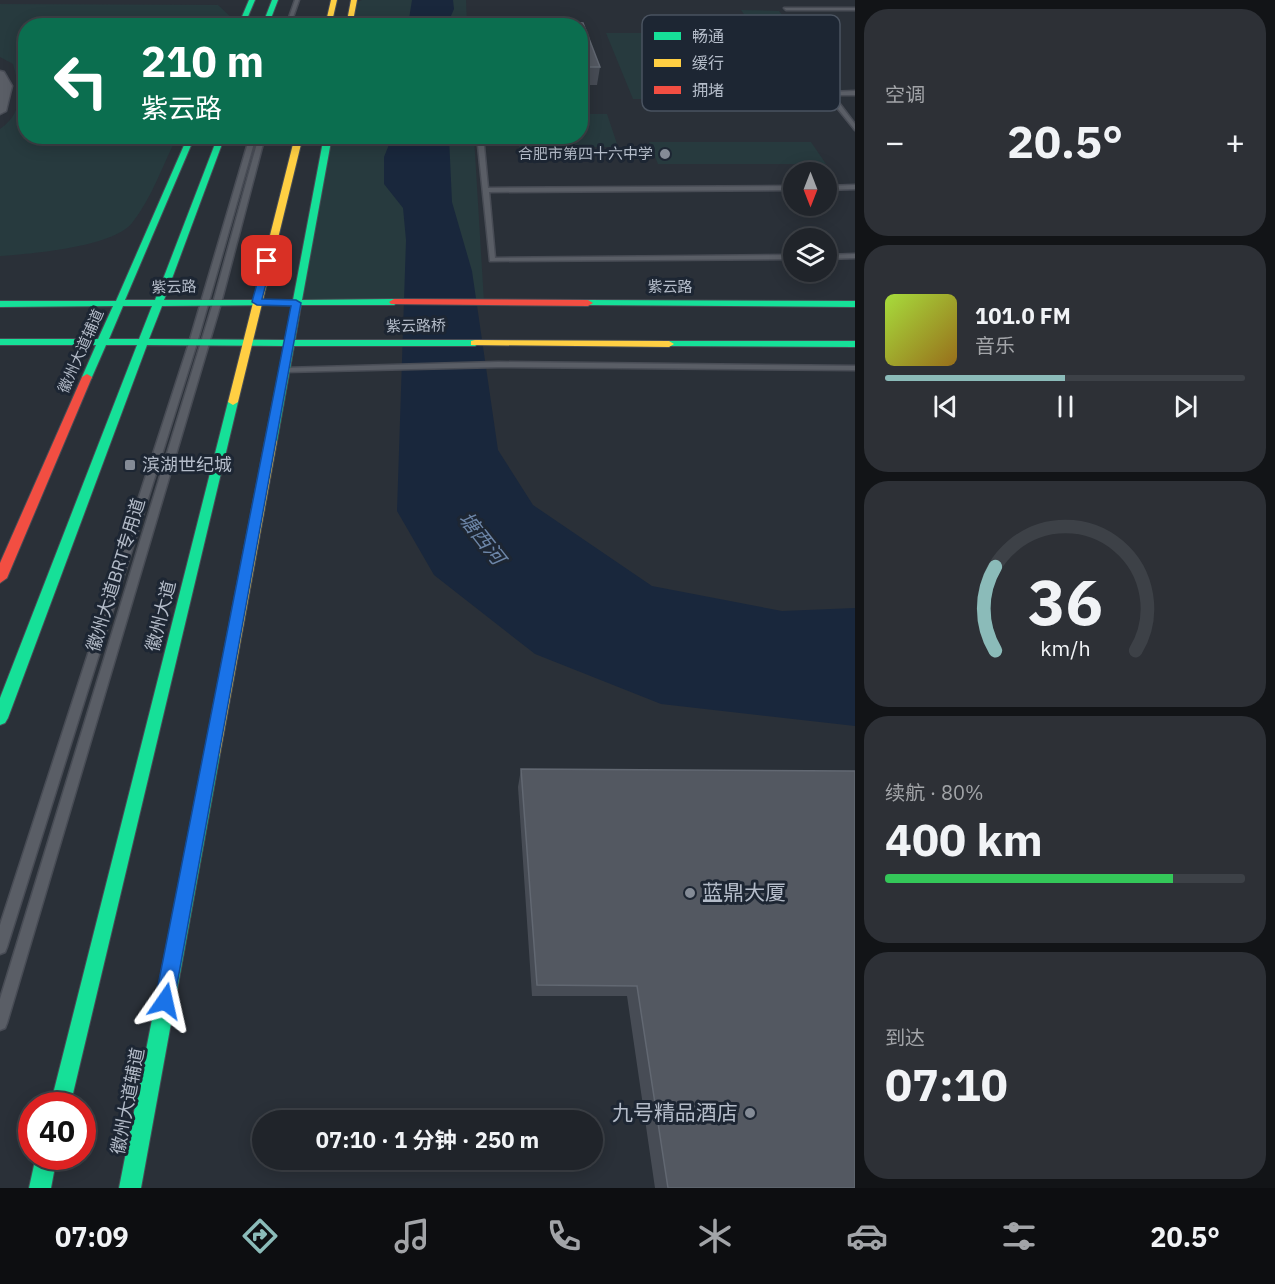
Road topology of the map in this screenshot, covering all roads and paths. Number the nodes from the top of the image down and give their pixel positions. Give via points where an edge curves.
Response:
1 (275, 0) edge
2 (297, 0) edge
3 (303, 0) edge
4 (334, 0) edge
5 (356, 1) edge
6 (247, 2) edge
7 (786, 9) dead end
8 (855, 9) edge
9 (243, 18) edge
10 (268, 18) edge
11 (291, 18) edge
12 (297, 18) edge
13 (330, 18) edge
14 (351, 18) edge
15 (0, 74) edge
16 (855, 93) edge
17 (840, 94) edge
18 (840, 108) edge
19 (0, 111) edge
20 (855, 128) edge
21 (189, 144) edge
22 (219, 144) edge
23 (251, 144) edge
24 (260, 144) edge
25 (297, 144) edge
26 (326, 144) edge
27 (481, 144) edge
28 (783, 188) edge
29 (837, 188) edge
30 (855, 188) edge
31 (486, 190) junction
32 (855, 256) edge
33 (783, 257) edge
34 (837, 257) edge
35 (257, 302) junction
36 (350, 302) joint
37 (484, 302) joint
38 (211, 303) junction
39 (296, 303) junction
40 (0, 304) edge
41 (855, 304) edge
42 (119, 305) junction
43 (159, 305) junction
44 (0, 342) edge
45 (103, 342) junction
46 (143, 343) junction
47 (199, 343) junction
48 (289, 343) junction
49 (246, 344) junction
50 (855, 344) edge
51 (855, 368) edge
52 (284, 370) junction
53 (0, 578) edge
54 (0, 718) edge
55 (0, 946) edge
56 (0, 1023) edge
57 (63, 1092) edge
58 (44, 1170) edge
59 (40, 1188) edge
60 (130, 1188) edge

1 - 10 main road
2 - 11 lane
3 - 12 lane
4 - 13 main road
5 - 14 main road
6 - 9 main road
7 - 8 lane
15 - 19 street via 6,86
16 - 17 lane
18 - 20 lane
21 - 42 main road, 徽州大道辅道
22 - 43 main road
23 - 38 lane, 徽州大道BRT专用道
24 - 38 lane, 徽州大道BRT专用道
25 - 35 main road, 徽州大道
26 - 39 main road, 徽州大道辅道
27 - 31 lane
28 - 31 lane
29 - 30 lane
31 - 33 lane via 492,260
32 - 34 lane
35 - 38 main road, 紫云路
35 - 39 main road, 紫云路
35 - 49 main road, 徽州大道
36 - 37 main road, 紫云路桥
36 - 39 main road, 紫云路
37 - 41 main road, 紫云路
38 - 43 main road, 紫云路
38 - 47 lane, 徽州大道BRT专用道
39 - 48 main road, 徽州大道辅道
40 - 42 main road, 紫云路
42 - 43 main road, 紫云路
42 - 45 main road, 徽州大道辅道
43 - 46 main road
44 - 45 main road
45 - 46 main road
45 - 53 main road, 徽州大道辅道
46 - 47 main road
46 - 54 main road
47 - 49 main road
47 - 55 lane, 徽州大道BRT专用道
47 - 56 lane, 徽州大道BRT专用道
48 - 49 main road
48 - 50 main road, 紫云路桥
48 - 52 main road, 徽州大道辅道
49 - 57 main road, 徽州大道
51 - 52 lane via 527,364
52 - 60 main road, 徽州大道辅道
58 - 59 main road

